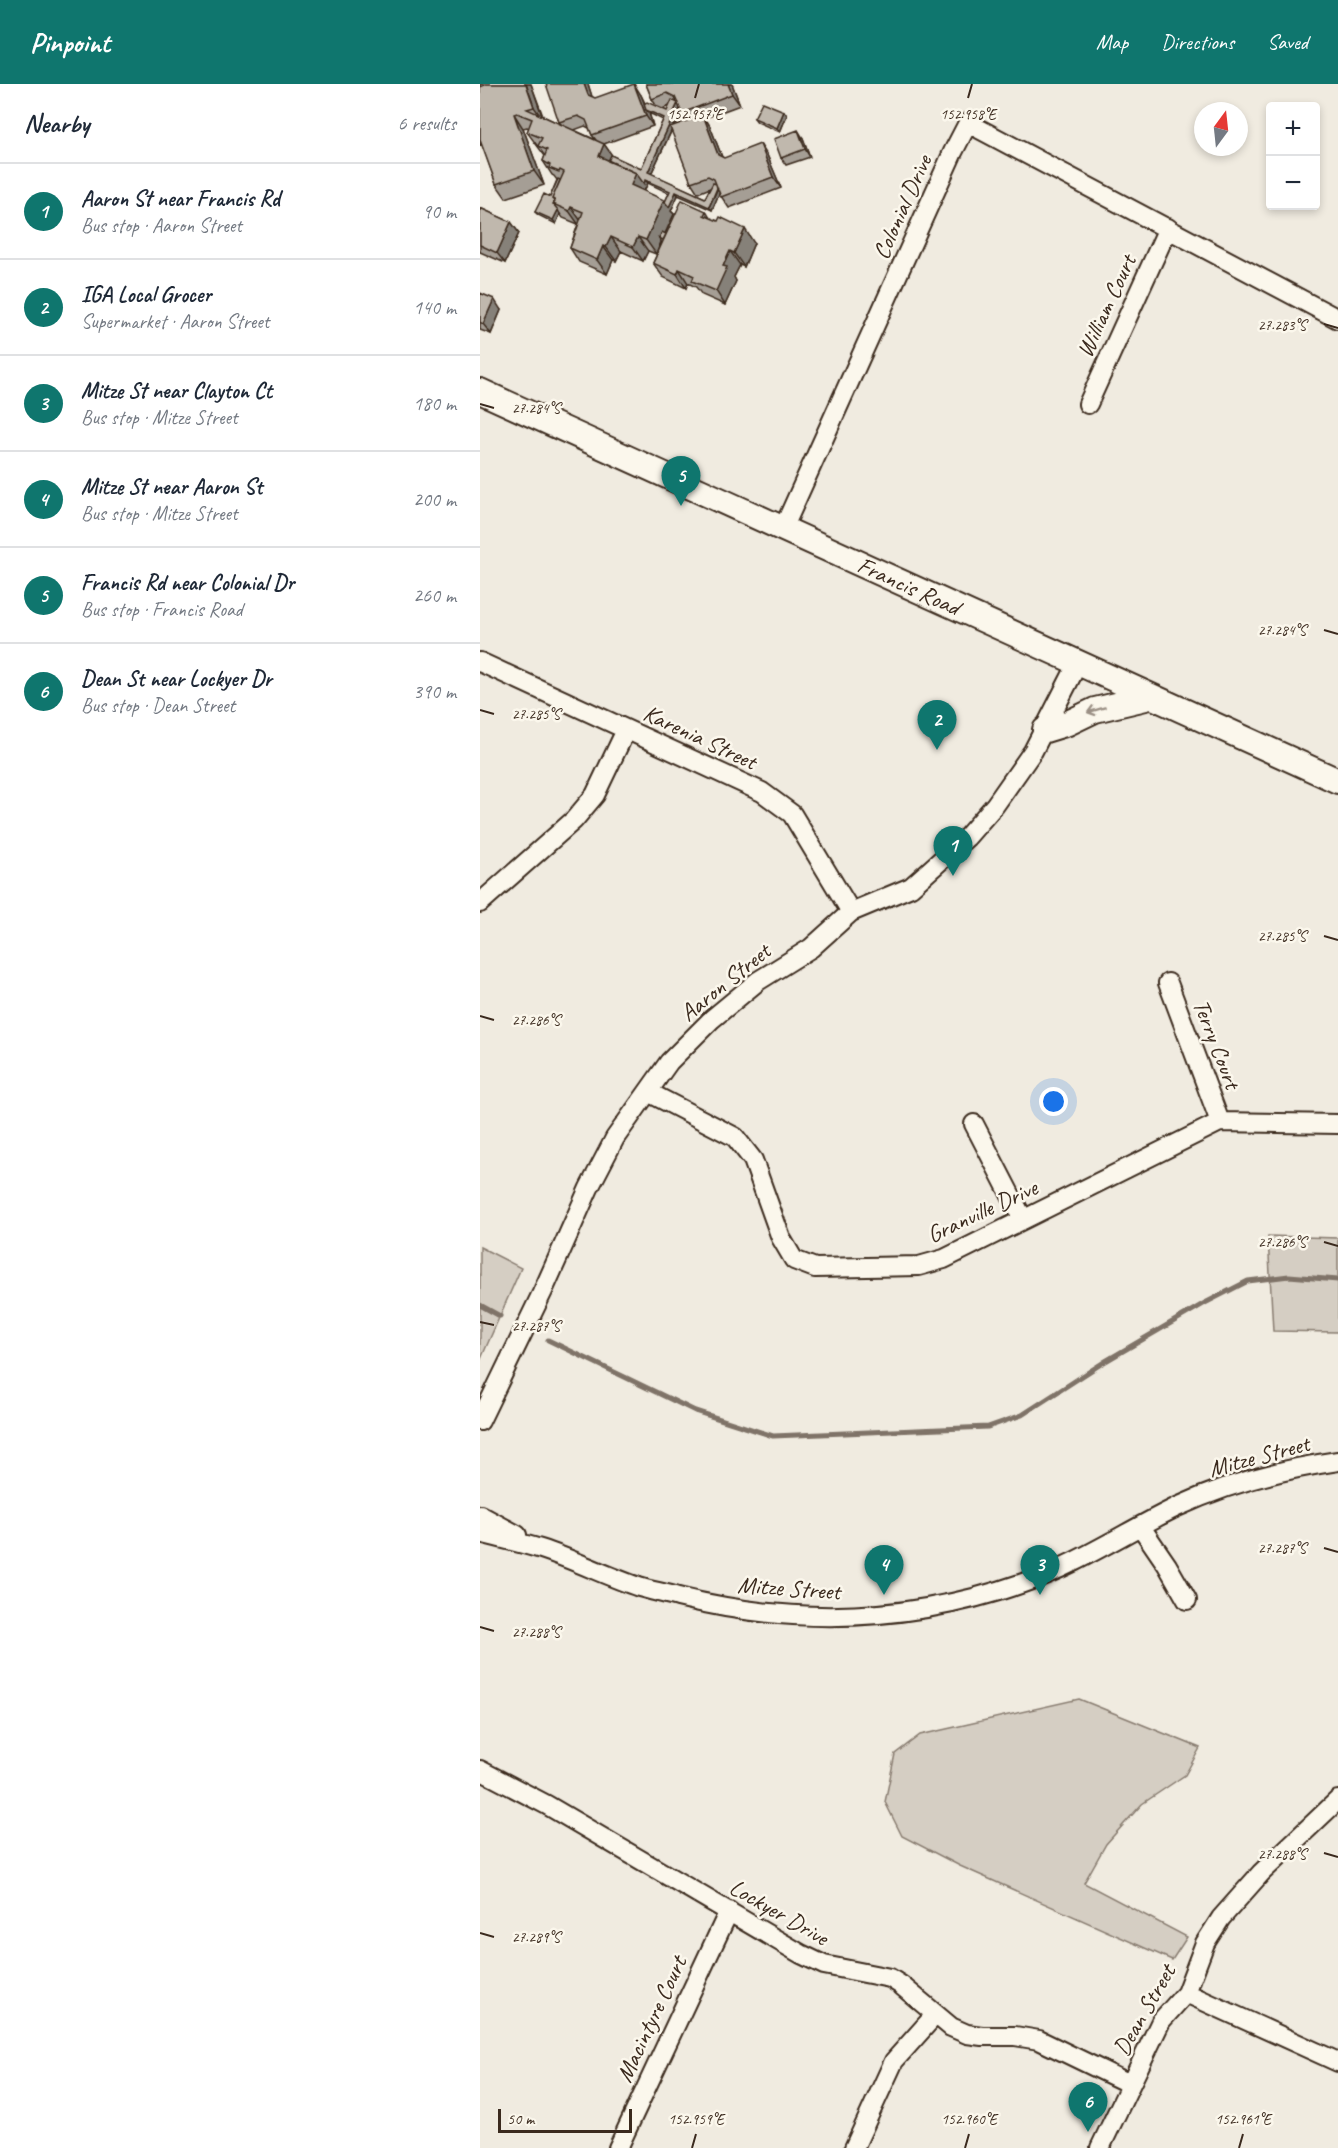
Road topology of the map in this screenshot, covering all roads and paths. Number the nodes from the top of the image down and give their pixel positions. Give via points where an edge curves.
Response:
1 (1168, 228) junction
2 (1338, 319) edge
3 (480, 391) edge
4 (1088, 404) dead end
5 (783, 529) junction
6 (480, 662) edge
7 (1078, 663) junction
8 (1150, 697) junction
9 (626, 730) junction
10 (1045, 730) junction
11 (1338, 781) edge
12 (480, 903) edge
13 (851, 912) junction
14 (1168, 982) dead end
15 (648, 1092) junction
16 (1220, 1122) junction
17 (974, 1124) dead end
18 (1338, 1124) edge
19 (1023, 1219) junction
20 (483, 1416) edge
21 (480, 1433) edge
22 (1338, 1461) edge
23 (480, 1515) edge
24 (1141, 1527) junction
25 (480, 1533) edge
26 (542, 1549) junction
27 (1187, 1600) dead end
28 (480, 1770) edge
29 (1338, 1800) edge
30 (729, 1911) junction
31 (1186, 1993) junction
32 (935, 2016) junction
33 (1338, 2062) edge
34 (1130, 2084) junction
35 (618, 2148) edge
36 (855, 2148) edge
37 (1100, 2148) edge

1 - 2 street, Colonial Drive
1 - 4 street, William Court
1 - 5 street, Colonial Drive via 968,123
3 - 5 main road, Francis Road
5 - 7 main road, Francis Road
6 - 9 street, Karenia Street
7 - 8 main road, Francis Road
7 - 10 street, Aaron Street
8 -> 10 main road via 1095,710
8 - 11 main road, Francis Road
9 - 12 street via 595,795 573,820
9 - 13 street, Karenia Street via 762,792 792,814
10 - 13 street, Aaron Street via 996,805 959,845 911,887
13 - 15 street, Aaron Street via 811,948 758,981 712,1019 669,1062
14 - 16 street, Terry Court
15 - 19 street, Granville Drive via 735,1137 753,1160 781,1238 794,1260 815,1268 919,1266 944,1258
15 - 20 street, Aaron Street via 615,1138 589,1188
16 - 18 street, Granville Drive
16 - 19 street, Granville Drive
17 - 19 street
20 - 21 street, Aaron Street
22 - 24 street, Mitze Street via 1223,1487
23 - 26 street
24 - 26 street, Mitze Street via 1077,1561 1023,1583 964,1600 878,1615 802,1617 716,1606 640,1587
24 - 27 street
25 - 26 street
28 - 30 street, Lockyer Drive
29 - 31 street, Dean Street via 1261,1873 1221,1918 1205,1943
30 - 32 street, Lockyer Drive via 824,1965 890,1978
30 - 35 street, Macintyre Court
31 - 33 street
31 - 34 street, Dean Street via 1161,2021
32 - 34 street, Lockyer Drive via 967,2034 1039,2040
32 - 36 street via 894,2061
34 - 37 street, Dean Street

